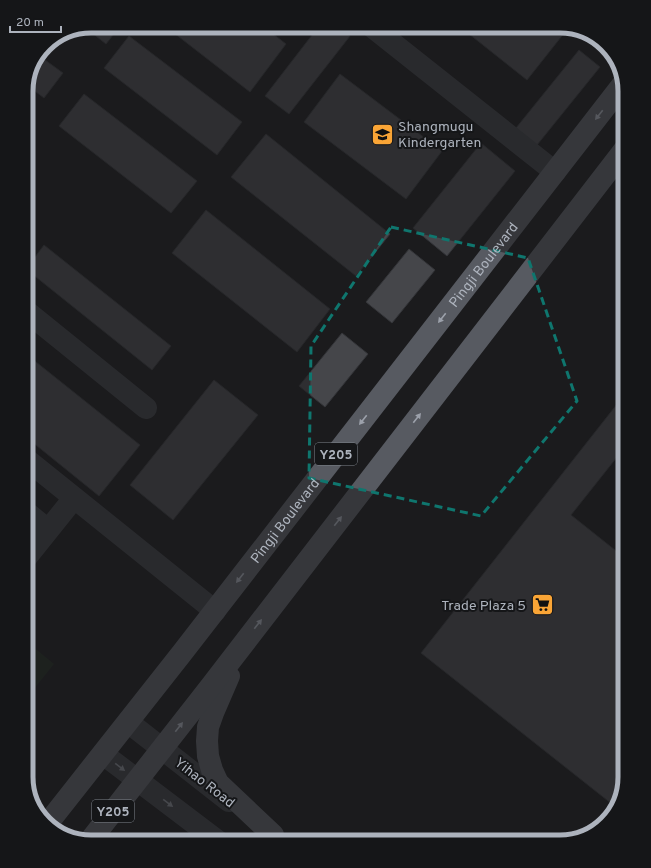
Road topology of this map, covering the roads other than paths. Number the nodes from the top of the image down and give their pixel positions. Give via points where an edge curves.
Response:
1 (380, 33) edge
2 (618, 91) edge
3 (618, 158) edge
4 (555, 172) junction
5 (33, 317) edge
6 (146, 408) dead end
7 (33, 465) edge
8 (74, 498) junction
9 (33, 518) edge
10 (48, 530) junction
11 (33, 549) edge
12 (215, 611) junction
13 (242, 645) junction
14 (128, 722) junction
15 (162, 749) junction
16 (103, 754) junction
17 (137, 780) junction
18 (52, 819) edge
19 (94, 835) edge
20 (210, 835) edge
21 (274, 835) edge
22 (275, 835) edge

1 - 4 street
2 -> 4 main road, Pingji Boulevard / Y205
13 -> 3 main road, Y205
4 -> 12 main road, Pingji Boulevard / Y205
5 - 6 street
7 - 8 street
8 - 10 street
8 - 12 street
9 - 10 street
10 - 11 street
12 - 14 main road, Pingji Boulevard / Y205
15 -> 13 main road, Y205
13 - 22 main road via 208,727 208,756 218,783
14 - 15 street, Yihao Road
14 - 16 main road, Pingji Boulevard / Y205
15 - 17 main road, Y205
15 - 21 street, Yihao Road
16 -> 17 street
16 - 18 main road, Pingji Boulevard / Y205
17 - 19 main road, Y205
17 -> 20 street

